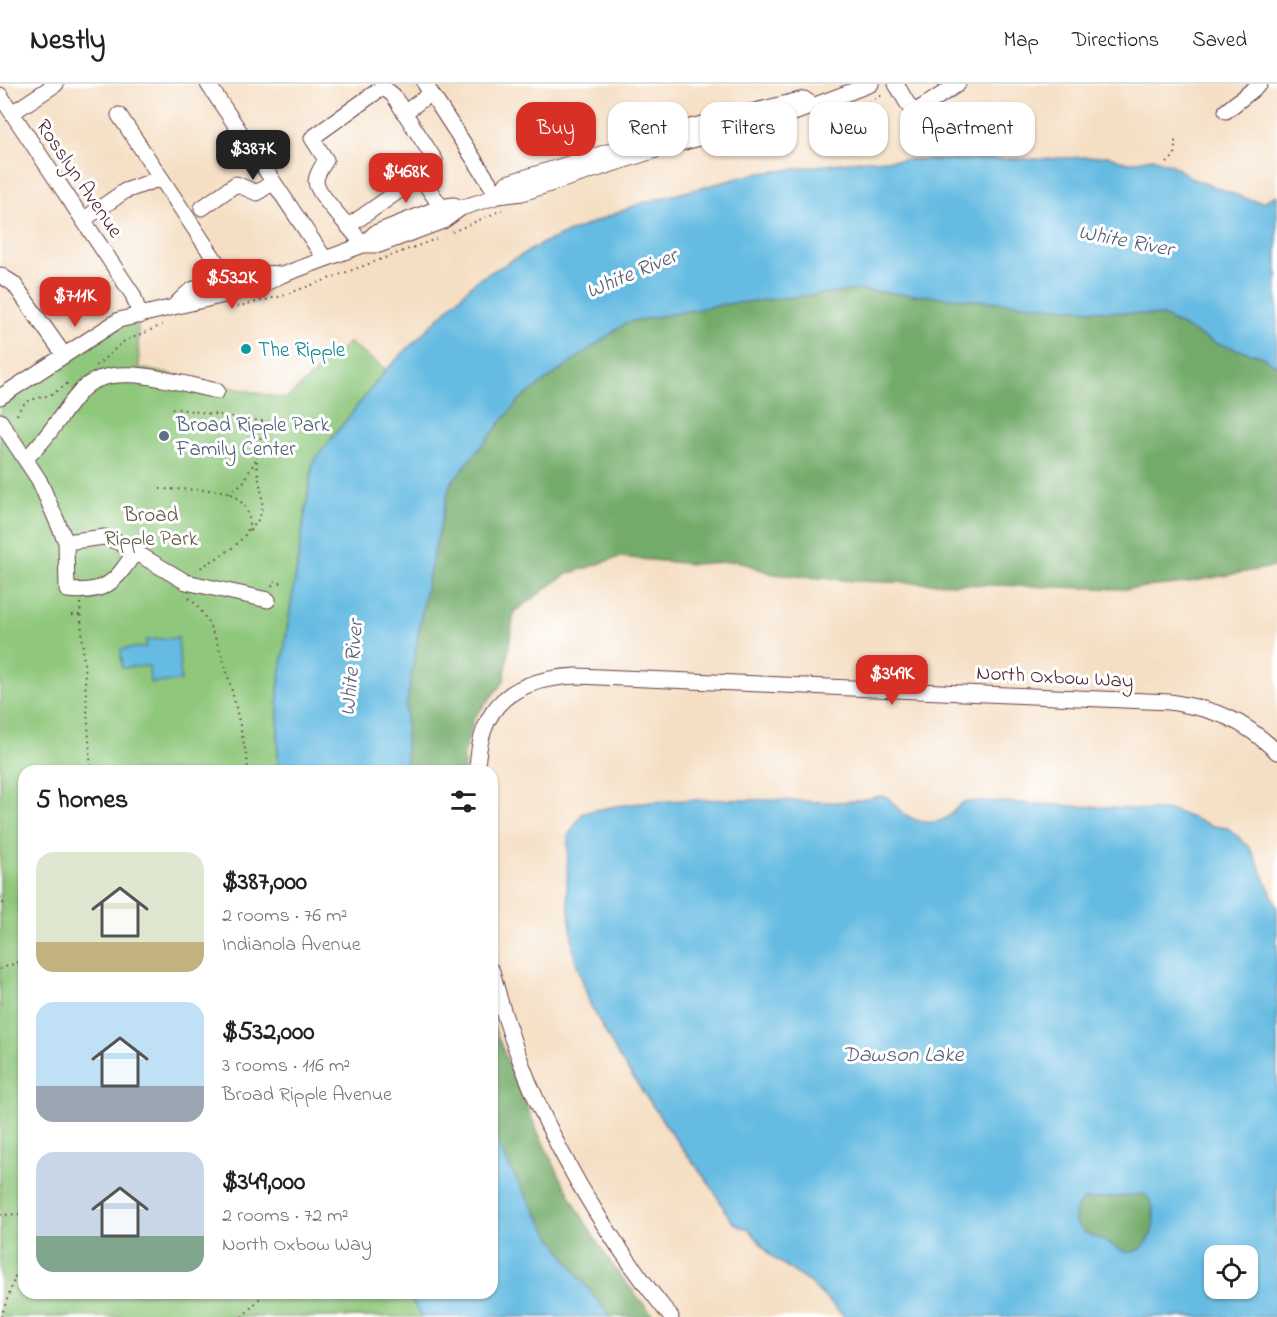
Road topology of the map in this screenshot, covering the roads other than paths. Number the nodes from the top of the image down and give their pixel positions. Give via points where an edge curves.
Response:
1 (56, 84) edge
2 (208, 84) edge
3 (871, 84) edge
4 (958, 84) edge
5 (1260, 84) edge
6 (897, 86) edge
7 (428, 88) edge
8 (0, 95) edge
9 (1226, 111) dead end
10 (12, 113) junction
11 (404, 113) junction
12 (119, 114) dead end
13 (423, 174) junction
14 (161, 178) junction
15 (273, 182) junction
16 (498, 196) junction
17 (441, 207) junction
18 (202, 208) dead end
19 (461, 208) junction
20 (83, 220) junction
21 (350, 225) junction
22 (363, 245) junction
23 (325, 259) junction
24 (0, 275) edge
25 (282, 275) junction
26 (228, 281) junction
27 (174, 306) junction
28 (140, 316) junction
29 (64, 355) junction
30 (217, 391) dead end
31 (0, 397) edge
32 (0, 421) edge
33 (26, 458) junction
34 (66, 542) junction
35 (135, 552) junction
36 (268, 600) dead end
37 (1277, 752) edge
38 (477, 765) edge
39 (498, 993) edge
40 (671, 1317) edge

1 - 10 street
2 - 15 street
3 - 16 street via 794,113 662,148 509,197
4 - 6 street via 914,113
5 - 9 street
7 - 11 street
7 - 16 street
8 - 10 street, Rosslyn Avenue
10 - 20 street, Rosslyn Avenue
11 - 13 street via 435,160
11 - 21 street via 383,87 312,138 326,160 315,179 317,190
12 - 14 street
13 - 17 street via 422,179
13 - 21 street
14 - 20 street via 125,191
14 - 26 street
15 - 18 street via 257,193 236,184
15 - 23 street
16 - 19 street
17 - 19 street
17 - 22 street via 375,234
19 - 22 street via 442,221 400,237 372,247
20 - 28 street, Rosslyn Avenue via 133,295
21 - 22 street
22 - 23 street
23 - 25 street
24 - 29 street via 14,284
25 - 26 street via 261,273
25 - 27 street via 252,289
26 - 27 street via 192,290
27 - 28 street
28 - 29 street via 119,320
29 - 31 street
30 - 33 street via 136,375 99,377 82,389 44,442
32 - 33 street
33 - 34 street
34 - 35 street via 104,537
34 - 35 street via 67,590 93,592 110,584
35 - 36 street via 186,582
37 - 38 street, North Oxbow Way via 1228,716 1170,702 577,676 523,684 500,702 478,740
39 - 40 street via 544,1118 612,1240

